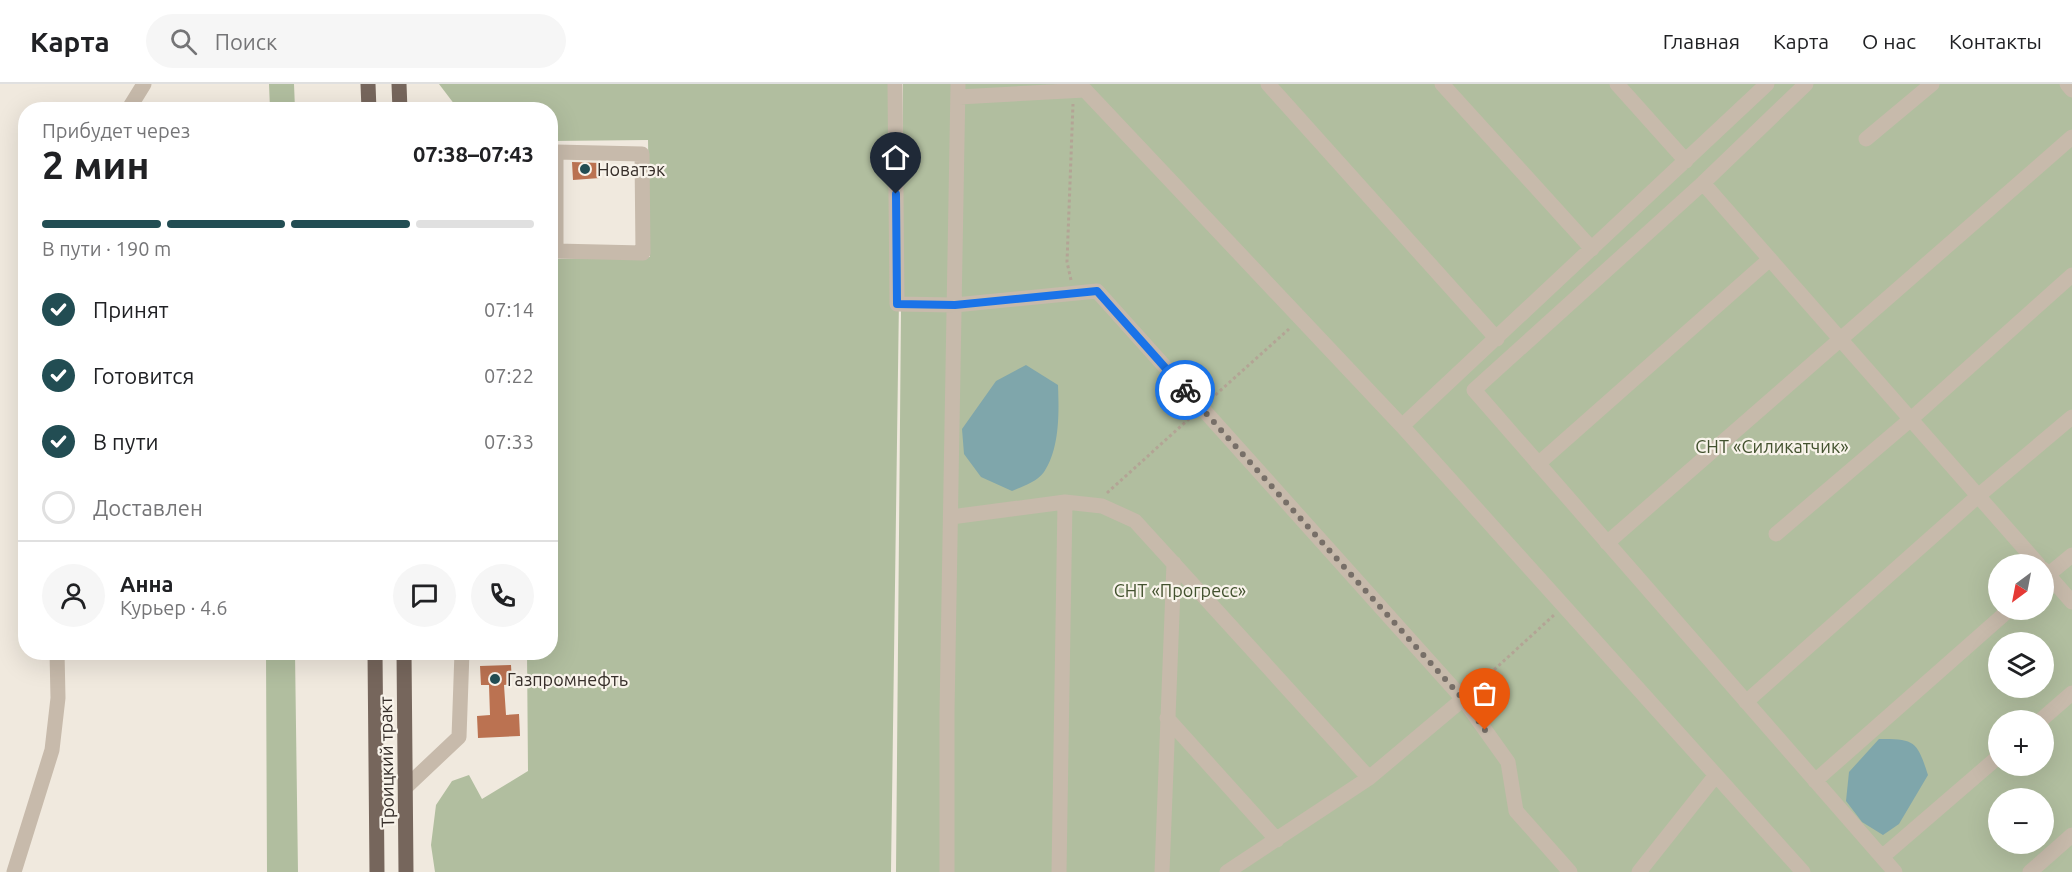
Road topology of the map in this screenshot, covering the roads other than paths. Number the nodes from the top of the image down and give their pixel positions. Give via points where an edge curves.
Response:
1 (144, 84) edge
2 (368, 84) edge
3 (399, 84) edge
4 (895, 84) edge
5 (1268, 84) edge
6 (1442, 84) edge
7 (1617, 84) edge
8 (1767, 84) edge
9 (1806, 84) edge
10 (1932, 84) edge
11 (2067, 84) edge
12 (1081, 88) edge
13 (2072, 90) edge
14 (959, 91) edge
15 (133, 102) edge
16 (369, 102) edge
17 (400, 102) edge
18 (2072, 137) edge
19 (1866, 139) dead end
20 (558, 152) edge
21 (1686, 161) junction
22 (1703, 183) junction
23 (1592, 249) junction
24 (558, 251) edge
25 (1770, 258) junction
26 (2072, 275) edge
27 (955, 305) junction
28 (1497, 339) junction
29 (1841, 340) junction
30 (2072, 417) edge
31 (1911, 419) junction
32 (1402, 426) junction
33 (1538, 464) junction
34 (1978, 496) junction
35 (1065, 502) junction
36 (951, 516) junction
37 (1776, 534) dead end
38 (1607, 543) junction
39 (2028, 554) edge
40 (2072, 555) edge
41 (1174, 563) junction
42 (2054, 566) edge
43 (2054, 583) edge
44 (2072, 602) edge
45 (1998, 620) edge
46 (57, 660) edge
47 (375, 660) edge
48 (404, 660) edge
49 (462, 660) edge
50 (2072, 693) edge
51 (1463, 699) junction
52 (1746, 702) junction
53 (2052, 710) edge
54 (1167, 718) junction
55 (1988, 766) edge
56 (1716, 775) junction
57 (1369, 778) junction
58 (1815, 781) junction
59 (406, 787) junction
60 (2072, 835) edge
61 (1277, 840) junction
62 (1882, 857) junction
63 (14, 872) edge
64 (377, 872) edge
65 (406, 872) edge
66 (947, 872) edge
67 (1059, 872) edge
68 (1162, 872) edge
69 (1227, 872) edge
70 (1570, 872) edge
71 (1639, 872) edge
72 (1803, 872) edge
73 (1895, 872) edge
74 (2030, 872) edge

1 - 15 lane
2 - 16 main road
3 - 17 main road
4 - 27 lane via 897,304
5 - 28 lane
6 - 23 lane
7 - 21 lane
8 - 21 lane
9 - 22 lane
10 - 19 lane
11 - 13 lane
12 - 14 lane
12 - 32 lane
14 - 27 lane
18 - 29 lane
20 - 24 lane via 642,154 643,253
21 - 23 lane
22 - 25 lane
22 - 33 lane via 1474,390
23 - 28 lane
25 - 29 lane
25 - 33 lane
26 - 31 lane
27 - 36 lane
27 - 51 lane via 1097,291
28 - 32 lane
29 - 31 lane
29 - 38 lane
30 - 34 lane
31 - 34 lane
31 - 37 lane
32 - 56 lane
33 - 38 lane
34 - 39 lane
34 - 52 lane
35 - 36 lane
35 - 41 lane via 1102,506 1135,521
35 - 67 lane
36 - 66 lane
38 - 52 lane
40 - 42 lane
41 - 54 lane
41 - 57 lane
43 - 44 lane
45 - 58 lane
46 - 63 lane via 58,699 52,750
47 - 64 main road, Троицкий тракт
48 - 59 main road, Троицкий тракт
49 - 59 lane via 459,737
50 - 53 lane
51 - 57 lane
51 - 70 lane via 1508,762 1516,811
52 - 58 lane
54 - 61 lane
54 - 68 lane
55 - 62 lane
56 - 71 lane
56 - 72 lane
57 - 61 lane
58 - 62 lane
59 - 65 main road, Троицкий тракт
60 - 74 lane
61 - 69 lane
62 - 73 lane

